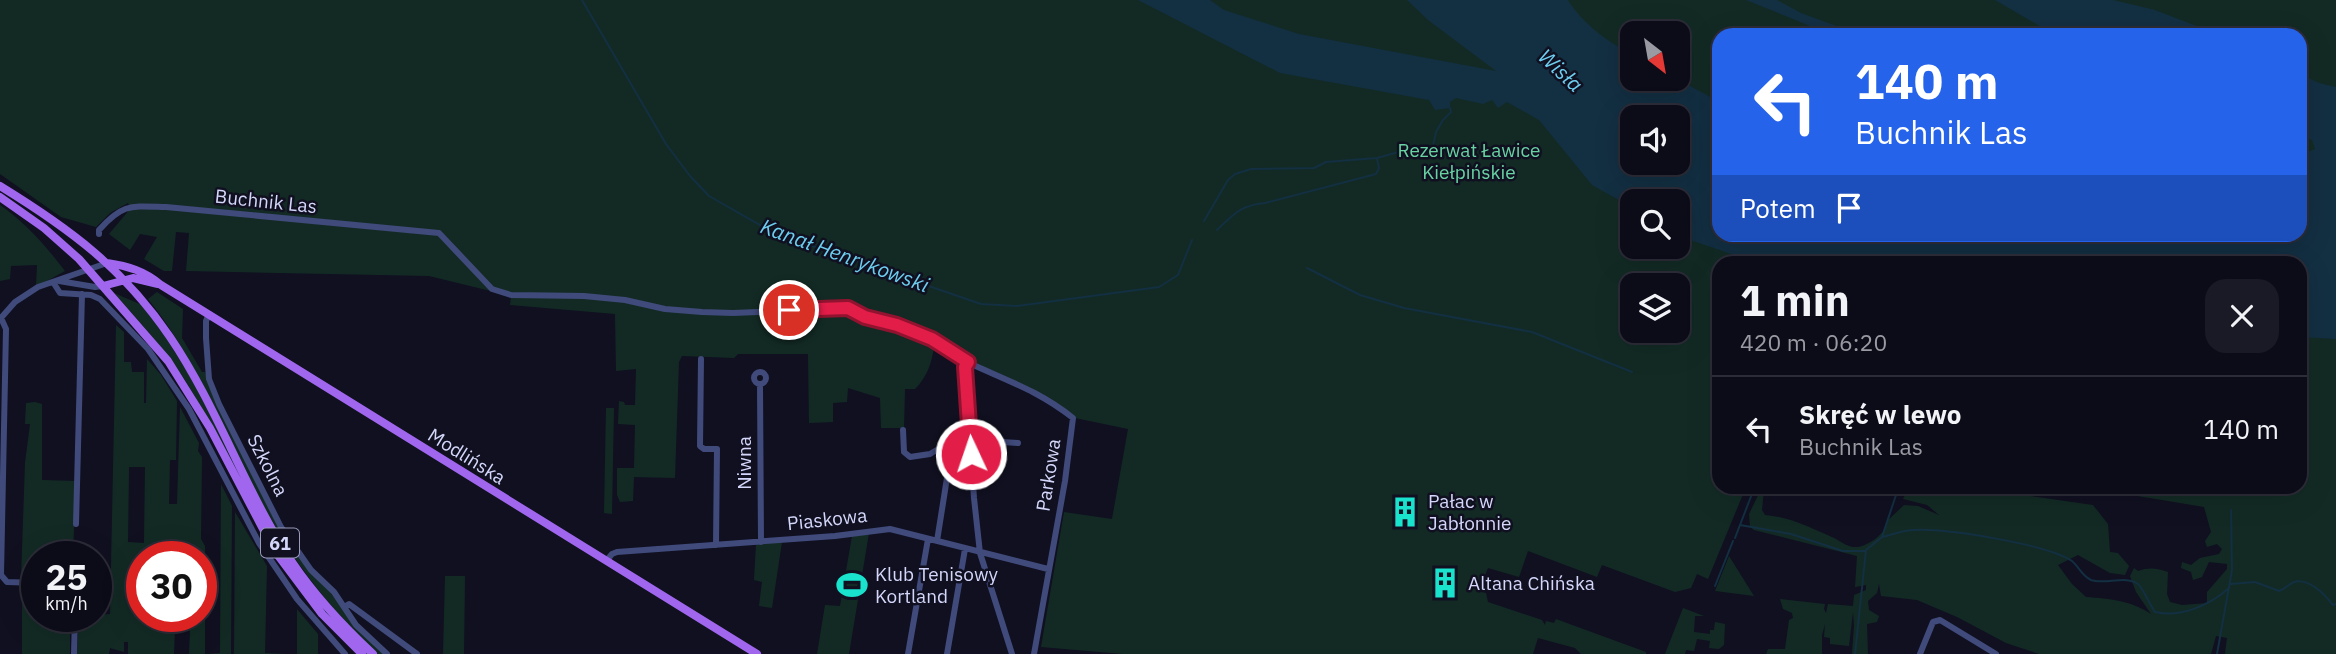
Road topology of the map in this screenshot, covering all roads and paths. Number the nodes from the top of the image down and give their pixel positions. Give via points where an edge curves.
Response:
1 (0, 186) edge
2 (0, 197) edge
3 (99, 232) dead end
4 (79, 259) junction
5 (107, 263) junction
6 (90, 270) junction
7 (79, 275) junction
8 (123, 279) junction
9 (55, 281) junction
10 (156, 284) junction
11 (103, 286) junction
12 (82, 294) junction
13 (142, 300) junction
14 (209, 314) junction
15 (0, 319) edge
16 (701, 359) dead end
17 (968, 362) junction
18 (760, 384) dead end
19 (903, 430) dead end
20 (971, 439) junction
21 (953, 440) junction
22 (1018, 443) dead end
23 (76, 524) dead end
24 (928, 539) junction
25 (937, 541) junction
26 (761, 542) junction
27 (716, 545) junction
28 (965, 549) junction
29 (980, 553) junction
30 (607, 561) junction
31 (1048, 569) junction
32 (1, 575) edge
33 (21, 582) edge
34 (344, 607) junction
35 (75, 632) edge
36 (74, 654) edge
37 (345, 654) edge
38 (362, 654) edge
39 (373, 654) edge
40 (387, 654) edge
41 (417, 654) edge
42 (757, 654) edge
43 (908, 654) edge
44 (947, 654) edge
45 (1012, 654) edge
46 (1034, 654) edge
47 (1920, 654) edge
48 (1996, 654) edge

1 - 5 main road, Modlińska / 61
2 - 4 main road, 61
3 - 17 street, Buchnik Las via 123,208 166,207 439,233 500,292 733,313 848,308 932,339
4 - 6 main road, 61
4 - 7 street
5 - 6 street
5 - 8 main road, 61
5 - 10 main road, Modlińska via 151,276
6 - 7 street
6 - 11 main road, 61
7 - 9 street
8 - 10 main road, Modlińska
8 - 11 main road
8 - 13 main road, 61
9 - 11 street
9 - 12 street via 61,293
9 - 15 street via 15,302
10 - 13 main road via 143,288
10 - 14 main road, Modlińska
11 - 38 main road, 61 via 188,390 286,568
12 - 23 street
12 - 37 street via 100,299 115,312 170,379 259,543 297,599
13 - 39 main road, 61 via 180,353 293,563 335,617
14 - 30 main road, Modlińska
14 - 34 street, Szkolna via 207,368 219,404 281,527
15 - 32 street via 6,329
16 - 27 street via 700,446 717,449
17 - 20 street
17 - 31 street, Parkowa via 1050,400 1073,418
18 - 26 street, Niwna
19 - 21 street via 904,452 910,457 930,454
20 - 21 street
20 - 22 street
20 - 29 street
21 - 25 street
24 - 25 street, Piaskowa
24 - 26 street, Piaskowa via 882,529
24 - 43 street
25 - 28 street, Piaskowa
26 - 27 street, Piaskowa
27 - 30 street, Piaskowa via 617,552
28 - 29 street, Piaskowa
28 - 44 street
29 - 31 street, Piaskowa
29 - 45 street
30 - 42 main road, Modlińska
31 - 46 street, Parkowa
32 - 33 street via 7,582
34 - 40 street
34 - 41 street, Szkolna via 349,604
35 - 36 street
47 - 48 street via 1933,622 1940,620

